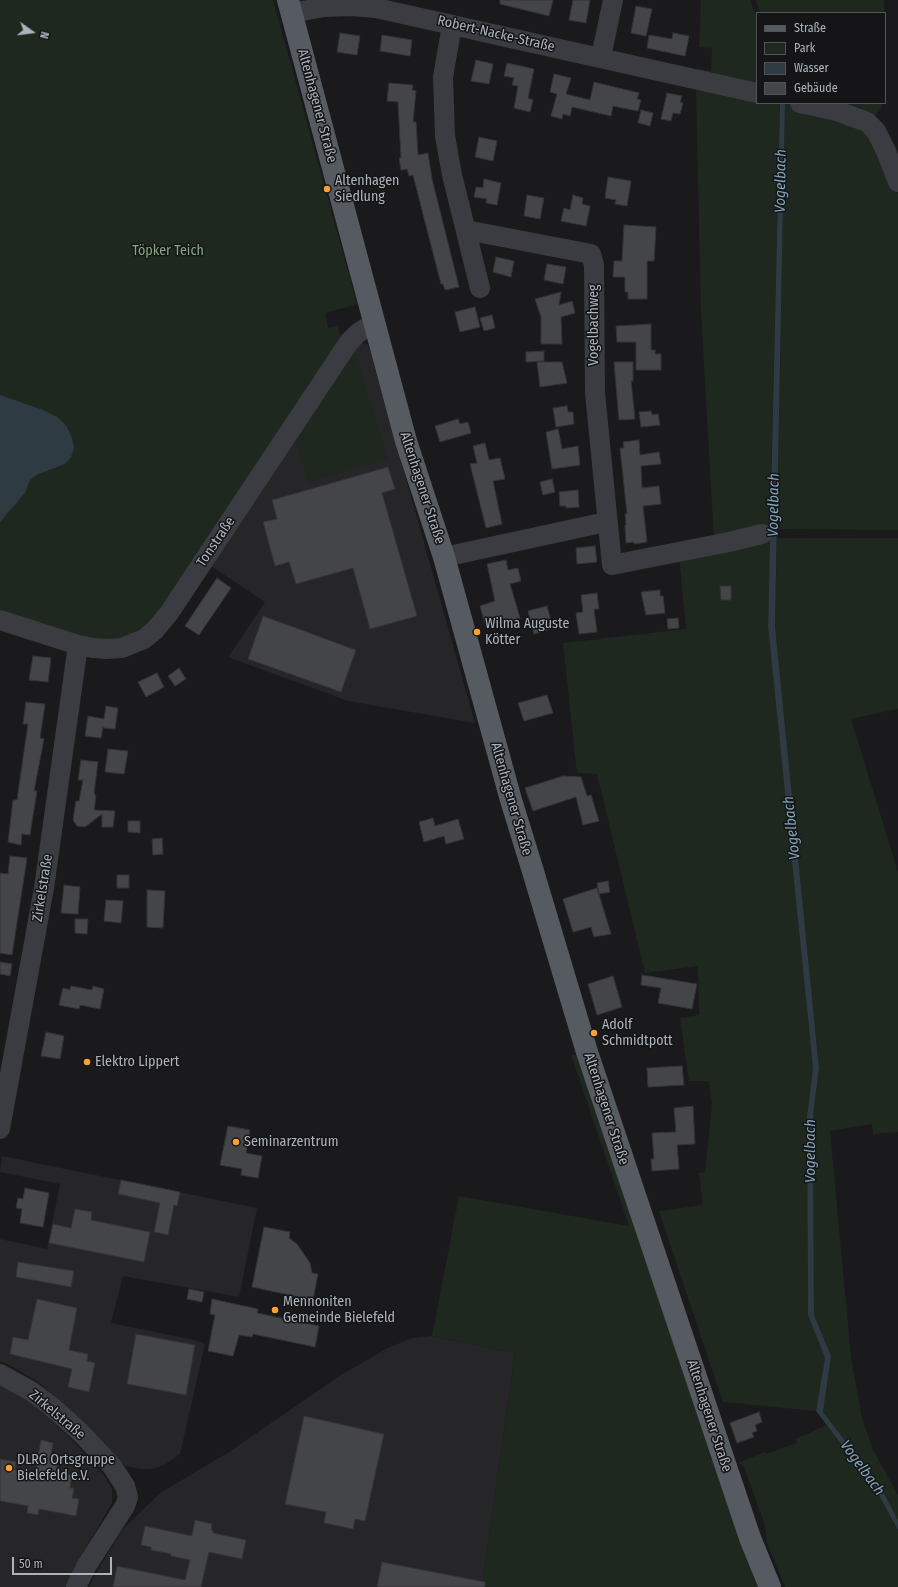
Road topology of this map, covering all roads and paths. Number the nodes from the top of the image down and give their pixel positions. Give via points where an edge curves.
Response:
1 (613, 0) edge
2 (391, 5) edge
3 (290, 6) edge
4 (452, 24) junction
5 (600, 57) junction
6 (756, 93) edge
7 (805, 104) edge
8 (898, 182) edge
9 (466, 230) junction
10 (480, 288) dead end
11 (374, 323) junction
12 (606, 522) junction
13 (762, 534) dead end
14 (444, 557) junction
15 (0, 620) edge
16 (78, 645) junction
17 (0, 1129) edge
18 (0, 1374) edge
19 (76, 1587) edge
20 (770, 1587) edge

1 - 5 street
2 - 3 street, Robert-Nacke-Straße
2 - 4 street, Robert-Nacke-Straße
3 - 11 main road, Altenhagener Straße
4 - 5 street, Robert-Nacke-Straße
4 - 9 street via 443,77 443,118 452,175
5 - 6 street, Robert-Nacke-Straße
7 - 8 street via 837,111 867,122 876,131
9 - 10 street
9 - 12 street, Vogelbachweg via 591,254 594,265 595,393
11 - 14 main road, Altenhagener Straße via 406,441
11 - 16 street, Tonstraße via 349,342 169,613 155,630 144,639 122,648 106,650
12 - 13 street, Vogelbachweg via 612,565
12 - 14 street
14 - 20 main road, Altenhagener Straße via 511,800 588,1052 750,1538
15 - 16 street, Tonstraße
16 - 17 street, Zirkelstraße via 44,888
18 - 19 street, Zirkelstraße via 31,1391 51,1406 112,1466 125,1486 128,1496 125,1506

